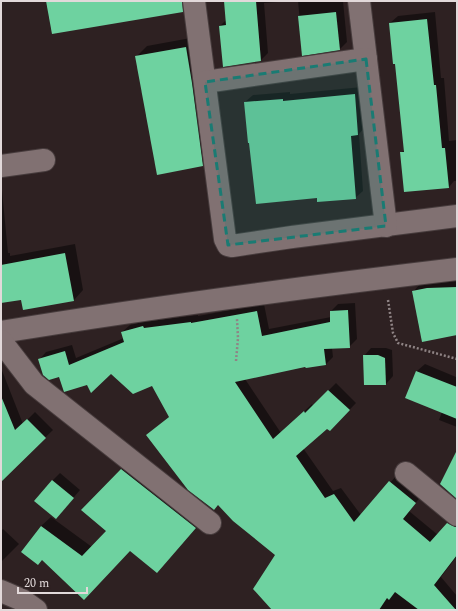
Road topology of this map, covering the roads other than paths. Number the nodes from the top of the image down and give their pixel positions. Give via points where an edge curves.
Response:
1 (194, 1) edge
2 (359, 1) edge
3 (366, 59) junction
4 (205, 82) junction
5 (44, 160) dead end
6 (1, 166) edge
7 (457, 216) edge
8 (386, 226) junction
9 (457, 268) edge
10 (1, 332) edge
11 (1, 341) edge
12 (406, 473) dead end
13 (457, 514) edge
14 (210, 523) dead end
15 (1, 591) edge
16 (36, 610) edge

1 - 4 street
2 - 3 street
3 - 4 street
3 - 8 street
4 - 8 street via 225,239 228,245
5 - 6 street
7 - 8 street
9 - 10 street via 125,312
11 - 14 street via 34,384
12 - 13 street
15 - 16 street via 22,600

